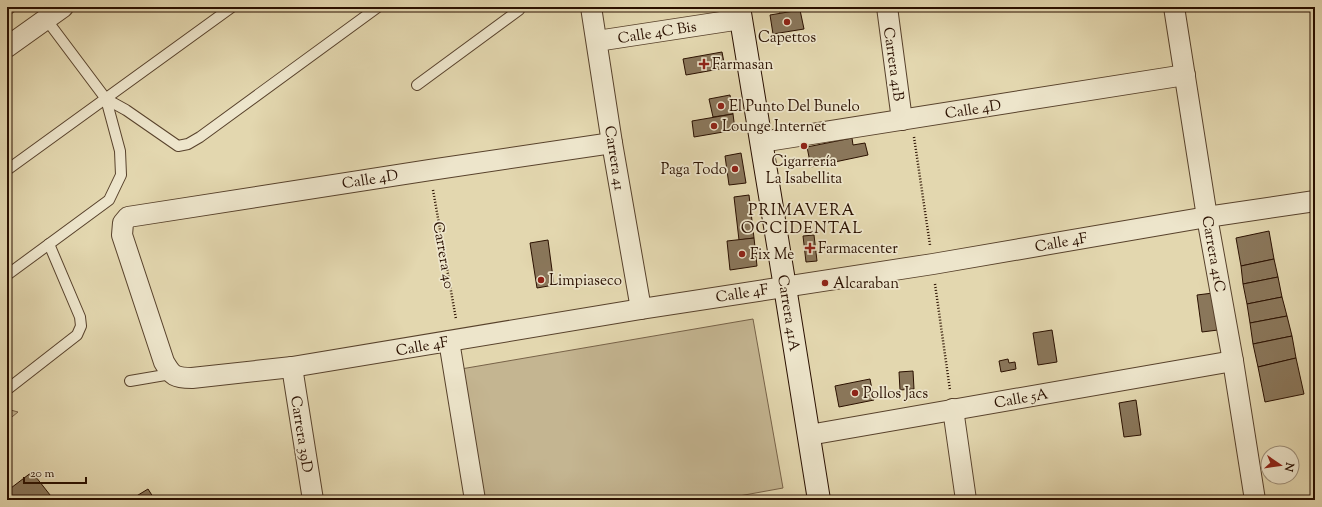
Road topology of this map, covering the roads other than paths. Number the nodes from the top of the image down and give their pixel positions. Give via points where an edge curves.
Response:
1 (63, 7) edge
2 (232, 7) edge
3 (378, 7) edge
4 (521, 7) edge
5 (591, 7) edge
6 (887, 7) edge
7 (1174, 7) edge
8 (740, 13) edge
9 (46, 19) junction
10 (597, 41) junction
11 (7, 47) edge
12 (1185, 75) junction
13 (417, 85) dead end
14 (106, 99) junction
15 (902, 120) junction
16 (761, 142) junction
17 (612, 143) junction
18 (7, 170) edge
19 (1315, 201) edge
20 (1207, 217) junction
21 (49, 244) junction
22 (7, 275) edge
23 (785, 287) junction
24 (641, 309) junction
25 (454, 340) junction
26 (1233, 361) junction
27 (292, 367) junction
28 (171, 374) junction
29 (130, 381) dead end
30 (9, 388) dead end
31 (952, 409) junction
32 (809, 434) junction
33 (815, 499) edge
34 (313, 500) edge
35 (475, 500) edge
36 (966, 500) edge
37 (1255, 500) edge

1 - 9 street
2 - 14 lane
3 - 14 lane via 188,144 178,146
4 - 13 lane
5 - 10 street, Carrera 41
6 - 15 street, Carrera 41B
7 - 12 street, Carrera 41C
8 - 10 street, Calle 4C Bis
8 - 16 street, Carrera 41A
9 - 11 street
9 - 14 lane
10 - 17 street, Carrera 41
12 - 15 street, Calle 4D
12 - 20 street, Carrera 41C
14 - 18 lane
14 - 21 lane via 120,151 121,175 109,200
15 - 16 street, Calle 4D
16 - 23 street, Carrera 41A
17 - 24 street, Carrera 41
17 - 28 street, Calle 4D via 430,170 125,226 164,362
19 - 20 street, Calle 4F
20 - 23 street, Calle 4F
20 - 26 street, Carrera 41C
21 - 22 lane
21 - 30 lane via 80,317 81,326 77,335
23 - 24 street, Calle 4F
23 - 32 street, Carrera 41A
24 - 25 street, Calle 4F
25 - 27 street, Calle 4F
25 - 35 street
26 - 31 street, Calle 5A
26 - 37 street, Carrera 41C
27 - 28 street, Calle 4F via 192,378 181,378
27 - 34 street, Carrera 39D
28 - 29 lane
31 - 32 street, Calle 5A
31 - 36 street
32 - 33 street, Carrera 41A

